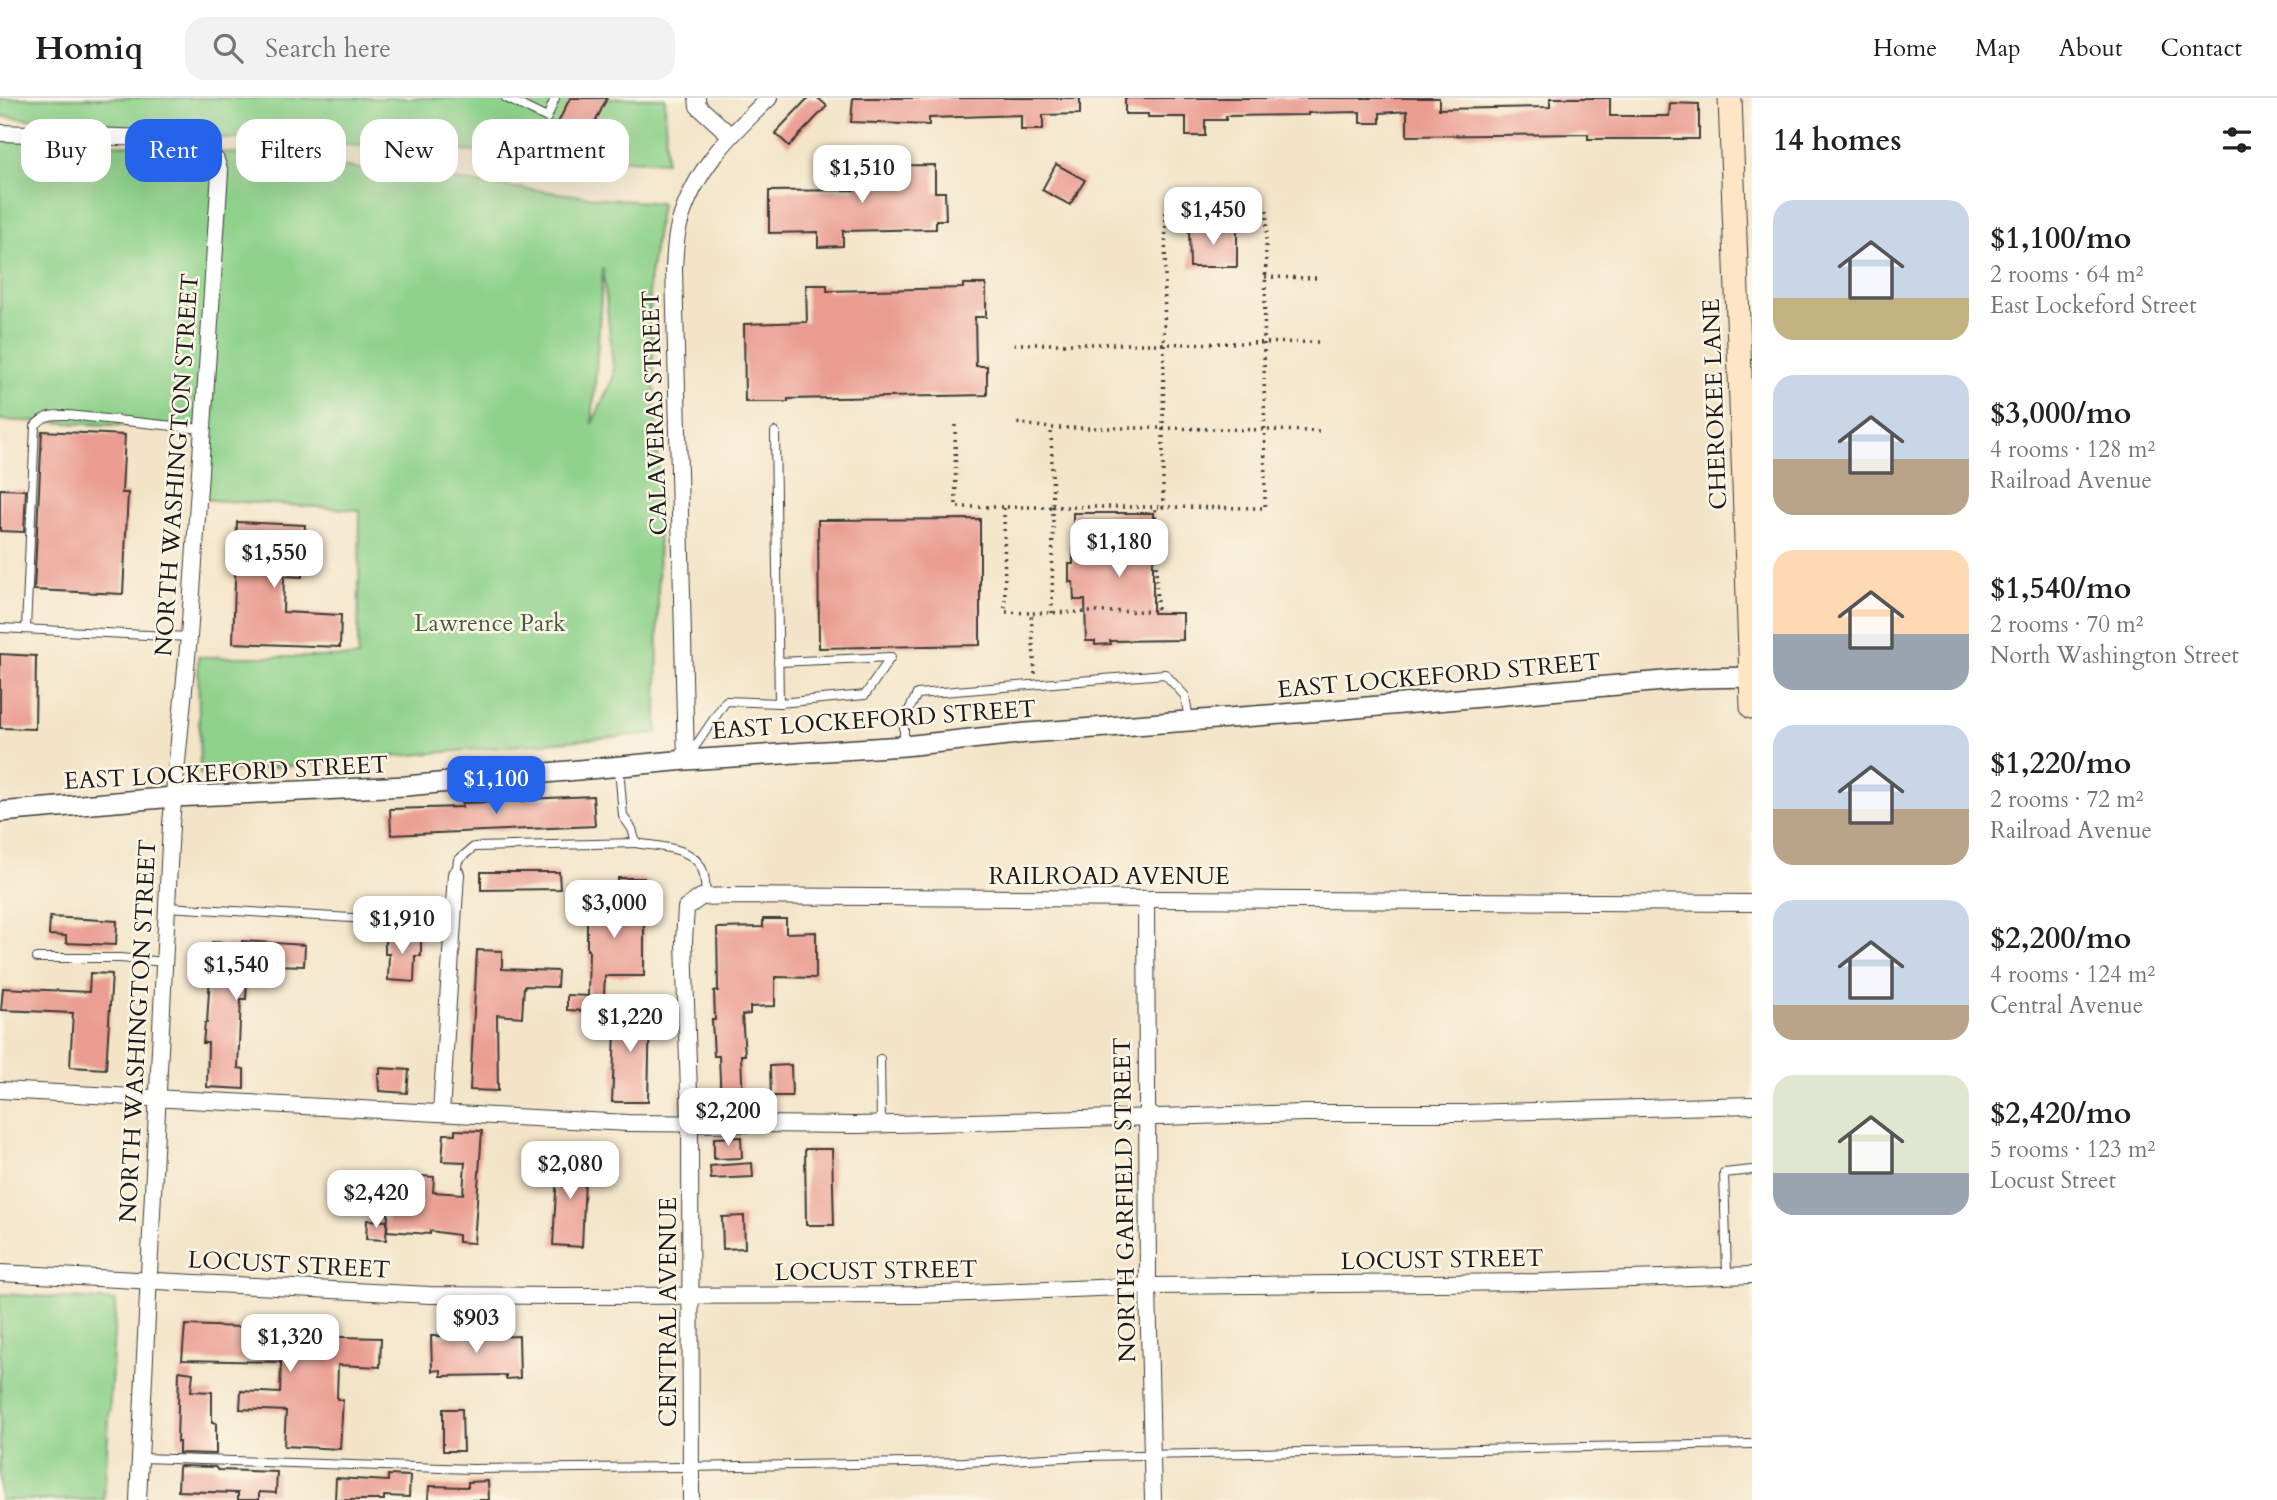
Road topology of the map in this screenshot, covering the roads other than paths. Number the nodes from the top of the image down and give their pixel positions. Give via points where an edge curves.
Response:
1 (506, 98) edge
2 (555, 98) edge
3 (697, 98) edge
4 (769, 98) edge
5 (1730, 98) edge
6 (0, 133) edge
7 (730, 135) junction
8 (202, 429) junction
9 (775, 432) dead end
10 (0, 628) edge
11 (26, 629) junction
12 (189, 637) junction
13 (778, 662) junction
14 (1752, 677) edge
15 (779, 703) junction
16 (1752, 707) edge
17 (1189, 720) junction
18 (904, 746) junction
19 (686, 760) junction
20 (619, 766) junction
21 (174, 797) junction
22 (0, 812) edge
23 (636, 843) junction
24 (456, 874) joint
25 (706, 897) junction
26 (1146, 899) junction
27 (1752, 904) edge
28 (167, 906) junction
29 (453, 924) junction
30 (37, 958) dead end
31 (165, 962) junction
32 (880, 1059) dead end
33 (0, 1090) edge
34 (159, 1097) junction
35 (1752, 1105) edge
36 (441, 1113) junction
37 (1146, 1118) junction
38 (690, 1124) junction
39 (881, 1124) junction
40 (1752, 1170) edge
41 (0, 1273) edge
42 (1727, 1275) junction
43 (1752, 1275) edge
44 (149, 1280) junction
45 (1148, 1286) junction
46 (690, 1296) junction
47 (1752, 1444) edge
48 (1152, 1456) junction
49 (141, 1458) junction
50 (690, 1467) junction
51 (138, 1500) edge
52 (691, 1500) edge
53 (1153, 1500) edge

1 - 2 lane via 547,118
3 - 7 street via 698,106
4 - 7 street, CALAVERAS STREET
5 - 14 main road, CHEROKEE LANE
6 - 8 street, NORTH WASHINGTON STREET via 149,138 194,144 216,160 220,172
7 - 19 street, CALAVERAS STREET via 702,170 688,197 678,228 674,268
8 - 11 lane via 51,415 41,418 35,425
8 - 12 street, NORTH WASHINGTON STREET
9 - 13 lane
10 - 11 lane
11 - 12 lane
12 - 21 street, NORTH WASHINGTON STREET
13 - 15 lane
13 - 15 lane via 891,657 865,695
14 - 16 main road, CHEROKEE LANE
14 - 17 street, EAST LOCKEFORD STREET
15 - 19 lane via 726,701
17 - 18 street, EAST LOCKEFORD STREET
17 - 18 lane via 1185,696 1165,674 917,694 904,720
18 - 19 street, EAST LOCKEFORD STREET
19 - 20 street, EAST LOCKEFORD STREET
20 - 21 street, EAST LOCKEFORD STREET via 406,786
20 - 23 lane via 624,816
21 - 22 street, EAST LOCKEFORD STREET
21 - 28 street, NORTH WASHINGTON STREET
23 - 24 lane via 474,847 458,860
23 - 25 lane via 695,858 703,870
24 - 29 street
25 - 26 street, RAILROAD AVENUE
25 - 38 street via 686,908
26 - 27 street, RAILROAD AVENUE
26 - 37 street, NORTH GARFIELD STREET
28 - 29 lane
28 - 31 street, NORTH WASHINGTON STREET
29 - 36 street
30 - 31 lane
31 - 34 street, NORTH WASHINGTON STREET
32 - 39 lane
33 - 34 street
34 - 36 street
34 - 44 street, NORTH WASHINGTON STREET
35 - 37 street
36 - 38 street
37 - 39 street
37 - 45 street, NORTH GARFIELD STREET
38 - 39 street
38 - 46 street, CENTRAL AVENUE
40 - 42 lane via 1724,1172
41 - 44 street, LOCUST STREET
42 - 43 street, LOCUST STREET
42 - 45 street, LOCUST STREET
44 - 46 street, LOCUST STREET via 429,1295
44 - 49 street, NORTH WASHINGTON STREET
45 - 46 street, LOCUST STREET via 918,1295
45 - 48 street, NORTH GARFIELD STREET
46 - 50 street, CENTRAL AVENUE
47 - 48 lane
48 - 50 lane
48 - 53 street, NORTH GARFIELD STREET
49 - 50 lane via 473,1469
49 - 51 street, NORTH WASHINGTON STREET
50 - 52 street, CENTRAL AVENUE

